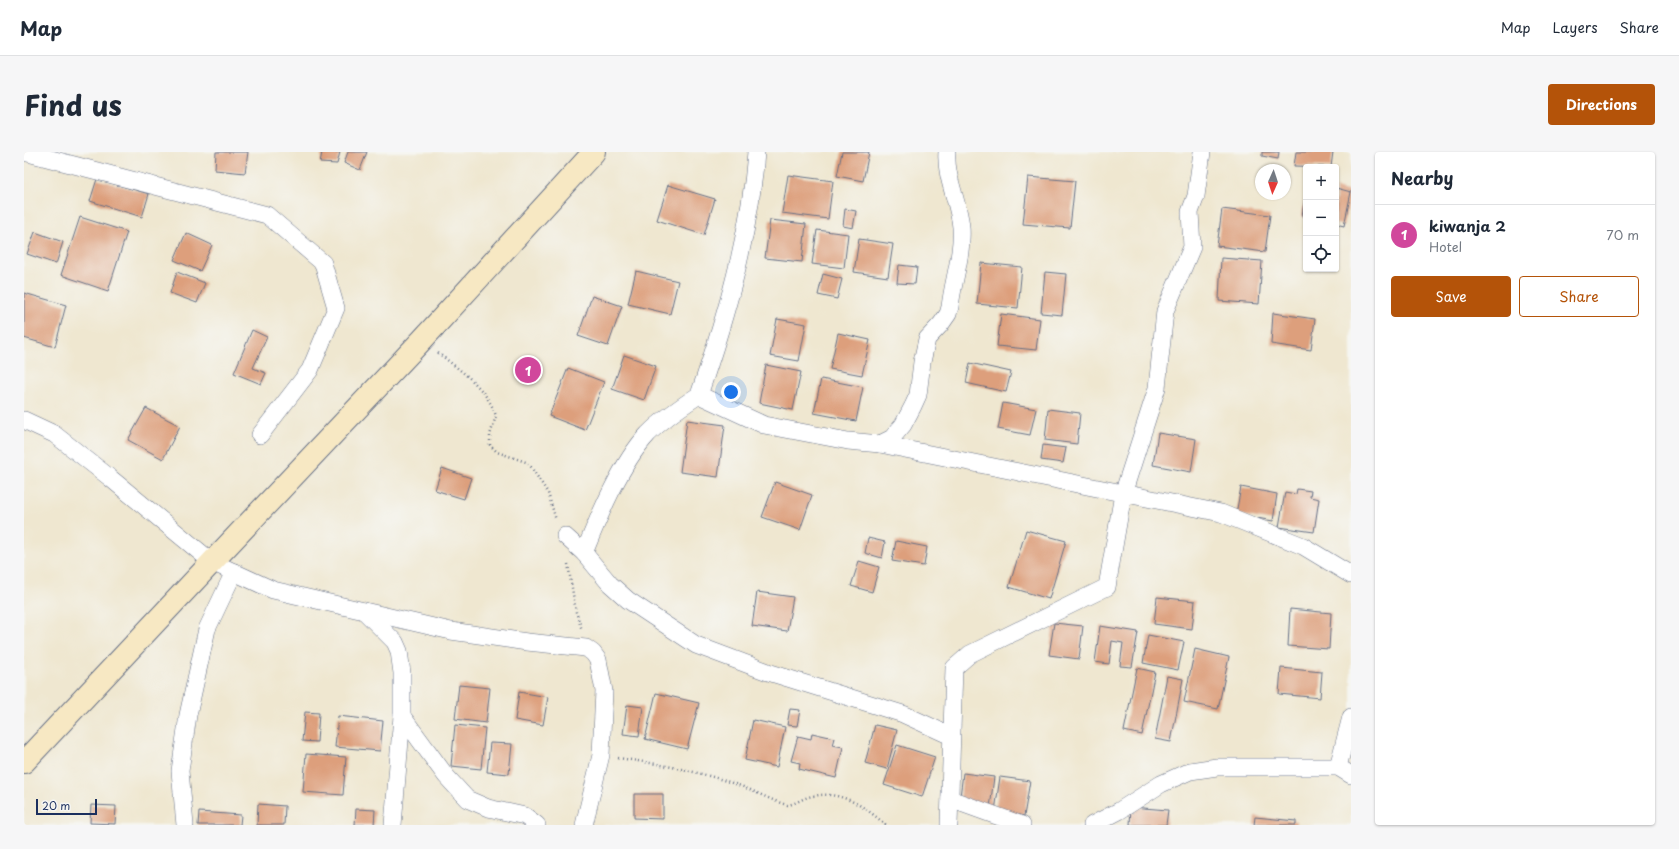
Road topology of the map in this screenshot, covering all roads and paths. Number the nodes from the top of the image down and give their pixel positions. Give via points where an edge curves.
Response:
1 (24, 152) edge
2 (594, 152) edge
3 (756, 152) edge
4 (947, 152) edge
5 (1202, 152) edge
6 (422, 340) junction
7 (699, 394) junction
8 (24, 420) edge
9 (260, 435) dead end
10 (880, 444) junction
11 (1123, 494) junction
12 (564, 536) junction
13 (584, 553) junction
14 (212, 562) junction
15 (234, 572) junction
16 (1351, 575) edge
17 (364, 611) junction
18 (586, 648) junction
19 (402, 716) junction
20 (1351, 717) edge
21 (951, 736) junction
22 (601, 755) junction
23 (24, 762) edge
24 (1344, 771) edge
25 (950, 799) junction
26 (185, 825) edge
27 (393, 825) edge
28 (537, 825) edge
29 (584, 825) edge
30 (886, 825) edge
31 (948, 825) edge
32 (1022, 825) edge
33 (1092, 825) edge

1 - 9 street via 267,216 323,263 336,308 310,370
2 - 6 street
3 - 7 street via 754,179 734,282 723,324
4 - 10 street via 947,168 959,214 961,235 950,307 941,324 928,338 918,395 910,412 892,438
5 - 11 street via 1196,196 1190,212 1192,248 1165,311 1157,388
6 - 12 path via 484,393 496,416 490,435 490,445 497,452 526,462 531,467 548,493
6 - 14 street
7 - 10 street via 764,425 848,441
7 - 13 street via 649,434 635,451 606,504
8 - 14 street via 54,434
10 - 11 street
11 - 16 street via 1221,513 1303,546
11 - 21 street via 1107,587 970,654 954,668
12 - 13 street
12 - 18 path via 570,581
13 - 21 street via 610,584 628,600 696,645 768,672 903,714
14 - 15 street
14 - 23 street
15 - 17 street via 273,590
15 - 26 street via 207,629 188,715 180,771
17 - 18 street via 451,631
17 - 19 street via 395,642 399,651
18 - 22 street via 598,660 604,691
19 - 27 street
19 - 28 street via 451,782 467,799 478,806 525,816
20 - 24 street
21 - 25 street
22 - 29 street
22 - 30 path via 694,772 741,786 787,805 812,796 838,795 874,815
24 - 33 street via 1217,767 1190,771 1161,784
25 - 31 street
25 - 32 street

